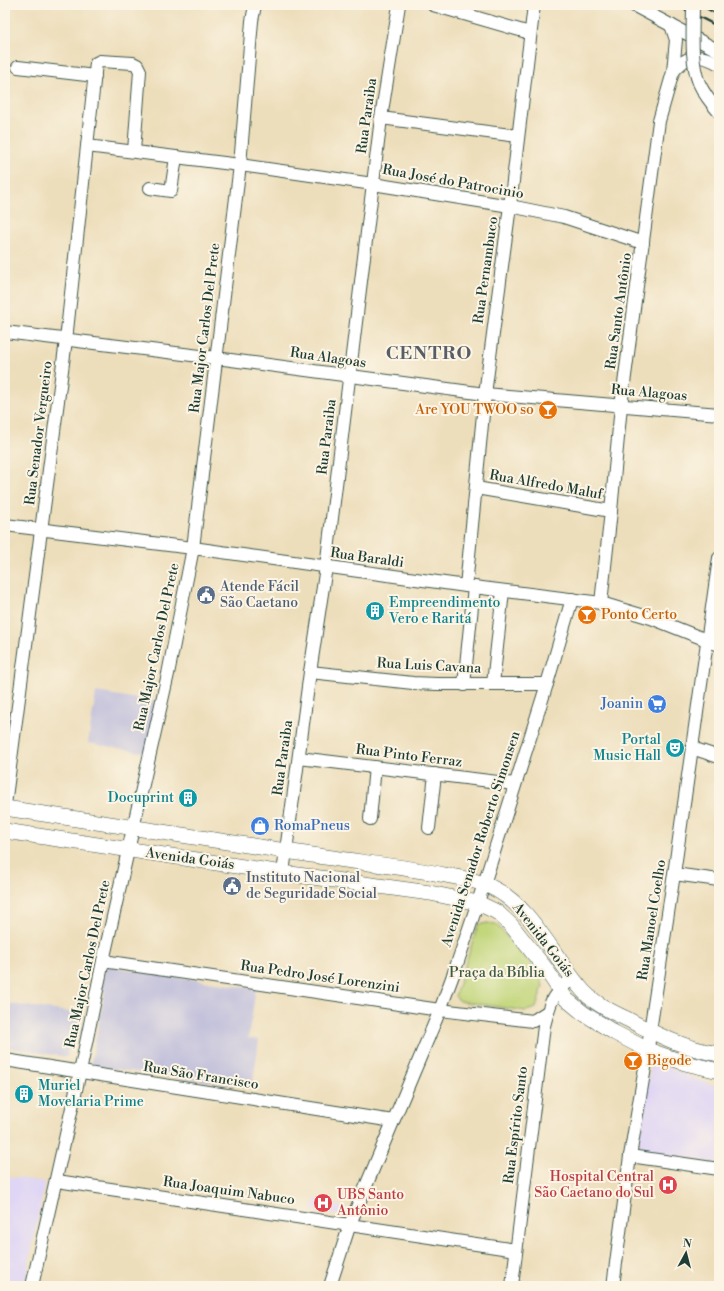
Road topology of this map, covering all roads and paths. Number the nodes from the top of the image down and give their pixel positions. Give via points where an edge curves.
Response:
1 (255, 5) edge
2 (399, 5) edge
3 (433, 5) edge
4 (534, 5) edge
5 (633, 5) edge
6 (692, 5) edge
7 (671, 25) junction
8 (530, 33) junction
9 (719, 51) edge
10 (719, 64) edge
11 (18, 67) dead end
12 (673, 72) junction
13 (95, 76) junction
14 (719, 112) edge
15 (381, 118) junction
16 (518, 136) junction
17 (87, 146) junction
18 (134, 151) junction
19 (176, 157) junction
20 (240, 165) junction
21 (373, 184) junction
22 (150, 188) dead end
23 (510, 206) junction
24 (643, 243) junction
25 (5, 332) edge
26 (66, 340) junction
27 (216, 358) junction
28 (349, 376) junction
29 (485, 394) junction
30 (621, 406) junction
31 (719, 414) edge
32 (476, 488) junction
33 (612, 511) junction
34 (5, 525) edge
35 (42, 529) junction
36 (193, 548) junction
37 (719, 558) edge
38 (326, 567) junction
39 (470, 587) junction
40 (503, 591) junction
41 (572, 599) junction
42 (601, 603) junction
43 (713, 643) edge
44 (310, 672) junction
45 (493, 684) junction
46 (547, 684) junction
47 (464, 685) junction
48 (692, 748) junction
49 (719, 757) edge
50 (298, 758) junction
51 (375, 767) junction
52 (435, 774) junction
53 (515, 784) junction
54 (5, 806) edge
55 (370, 819) dead end
56 (430, 828) dead end
57 (5, 831) edge
58 (132, 831) junction
59 (128, 850) junction
60 (285, 851) junction
61 (283, 873) junction
62 (674, 874) junction
63 (719, 880) edge
64 (484, 884) junction
65 (478, 903) junction
66 (103, 961) junction
67 (573, 978) junction
68 (559, 990) junction
69 (440, 1010) junction
70 (548, 1012) junction
71 (533, 1021) junction
72 (650, 1031) junction
73 (543, 1033) junction
74 (648, 1050) junction
75 (719, 1054) edge
76 (5, 1060) edge
77 (719, 1071) edge
78 (80, 1072) junction
79 (393, 1121) junction
80 (630, 1156) junction
81 (719, 1169) edge
82 (56, 1181) junction
83 (350, 1224) junction
84 (516, 1250) junction
85 (32, 1286) edge
86 (330, 1286) edge
87 (512, 1286) edge
88 (613, 1286) edge

1 - 20 street, Rua Major Carlos Del Prete
2 - 15 street, Rua Paraiba
3 - 8 street
4 - 8 street, Rua Pernambuco
5 - 7 street
6 - 14 street, bridge via 697,78
7 - 9 street
7 - 12 street, Rua Santo Antônio via 676,40
8 - 16 street, Rua Pernambuco
10 - 12 street via 708,58 696,57 684,61
11 - 13 street
12 - 24 street, Rua Santo Antônio via 659,121
13 - 17 street, Rua Senador Vergueiro
13 - 18 street, Rua Senador Vergueiro via 96,63 102,61 133,63 139,67
15 - 16 street
15 - 21 street, Rua Paraiba
16 - 23 street, Rua Pernambuco
17 - 18 street, Rua José do Patrocinio
17 - 26 street, Rua Senador Vergueiro
18 - 19 street, Rua José do Patrocinio
19 - 20 street, Rua José do Patrocinio
19 - 22 street via 171,191
20 - 21 street, Rua José do Patrocinio
20 - 27 street, Rua Major Carlos Del Prete
21 - 23 street, Rua José do Patrocinio
21 - 28 street, Rua Paraiba
23 - 24 street, Rua José do Patrocinio via 564,217
23 - 29 street, Rua Pernambuco
24 - 30 street, Rua Santo Antônio
25 - 26 street, Rua Alagoas
26 - 27 street, Rua Alagoas
26 - 35 street, Rua Senador Vergueiro
27 - 28 street, Rua Alagoas
27 - 36 street, Rua Major Carlos Del Prete
28 - 29 street, Rua Alagoas
28 - 38 street, Rua Paraiba
29 - 30 street, Rua Alagoas
29 - 32 street, Rua Pernambuco
30 - 31 street, Rua Alagoas
30 - 33 street, Rua Santo Antônio
32 - 33 street, Rua Alfredo Maluf
32 - 39 street, Rua Pernambuco
33 - 42 street, Rua Santo Antônio
34 - 35 street, Rua Baraldi
35 - 36 street, Rua Baraldi
35 - 54 street, Rua Senador Vergueiro
36 - 38 street, Rua Baraldi
36 - 58 street, Rua Major Carlos Del Prete via 168,674
37 - 43 street, Rua Manoel Coelho
38 - 39 street, Rua Baraldi
38 - 44 street, Rua Paraiba
39 - 40 street, Rua Baraldi
39 - 47 street, Rua Pernambuco
40 - 41 street, Rua Baraldi
40 - 45 street
41 - 42 street, Rua Baraldi
41 - 46 street, Avenida Senador Roberto Simonsen
42 - 43 street, Rua Baraldi via 651,618
43 - 48 street, Rua Manoel Coelho
44 - 47 street, Rua Luis Cavana via 413,683
44 - 50 street, Rua Paraiba
45 - 46 street, Rua Luis Cavana
45 - 47 street, Rua Luis Cavana
46 - 53 street, Avenida Senador Roberto Simonsen
48 - 49 street
48 - 62 street, Rua Manoel Coelho
50 - 51 street, Rua Pinto Ferraz
50 - 60 street, Rua Paraiba
51 - 52 street, Rua Pinto Ferraz
51 - 55 street
52 - 53 street, Rua Pinto Ferraz
52 - 56 street
53 - 64 street, Avenida Senador Roberto Simonsen
54 - 58 main road, Avenida Goiás
57 - 59 main road, Avenida Goiás
58 - 59 street, Rua Major Carlos Del Prete
58 - 60 main road, Avenida Goiás
59 - 61 main road, Avenida Goiás
59 - 66 street, Rua Major Carlos Del Prete
60 - 61 street, Rua Paraiba
60 - 64 main road, Avenida Goiás via 415,870
61 - 65 main road, Avenida Goiás via 437,894
62 - 63 street
62 - 72 street, Rua Manoel Coelho
64 - 65 street, Avenida Senador Roberto Simonsen
64 - 67 main road, Avenida Goiás via 506,895 516,905
65 - 68 main road, Avenida Goiás via 497,912 511,925
65 - 69 street, Avenida Senador Roberto Simonsen
66 - 69 street, Rua Pedro José Lorenzini
66 - 78 street, Rua Major Carlos Del Prete
67 - 68 street, Rua Espírito Santo
67 - 72 main road, Avenida Goiás via 595,1001
68 - 70 street, Rua Espírito Santo via 553,996
68 - 74 main road, Avenida Goiás via 583,1014
69 - 71 street, Rua Pedro José Lorenzini
69 - 79 street, Avenida Senador Roberto Simonsen
70 - 71 street
70 - 73 street, Rua Espírito Santo
71 - 73 street
72 - 74 street, Rua Manoel Coelho
72 - 75 main road, Avenida Goiás via 692,1048
73 - 84 street, Rua Espírito Santo
74 - 77 main road, Avenida Goiás
74 - 80 street, Rua Manoel Coelho
76 - 78 street, Rua São Francisco
78 - 79 street, Rua São Francisco
78 - 82 street, Rua Major Carlos Del Prete
79 - 83 street, Avenida Senador Roberto Simonsen
80 - 81 street
80 - 88 street, Rua Manoel Coelho
82 - 83 street, Rua Joaquim Nabuco
82 - 85 street, Rua Major Carlos Del Prete
83 - 84 street, Rua Joaquim Nabuco
83 - 86 street, Avenida Senador Roberto Simonsen
84 - 87 street, Rua Espírito Santo

